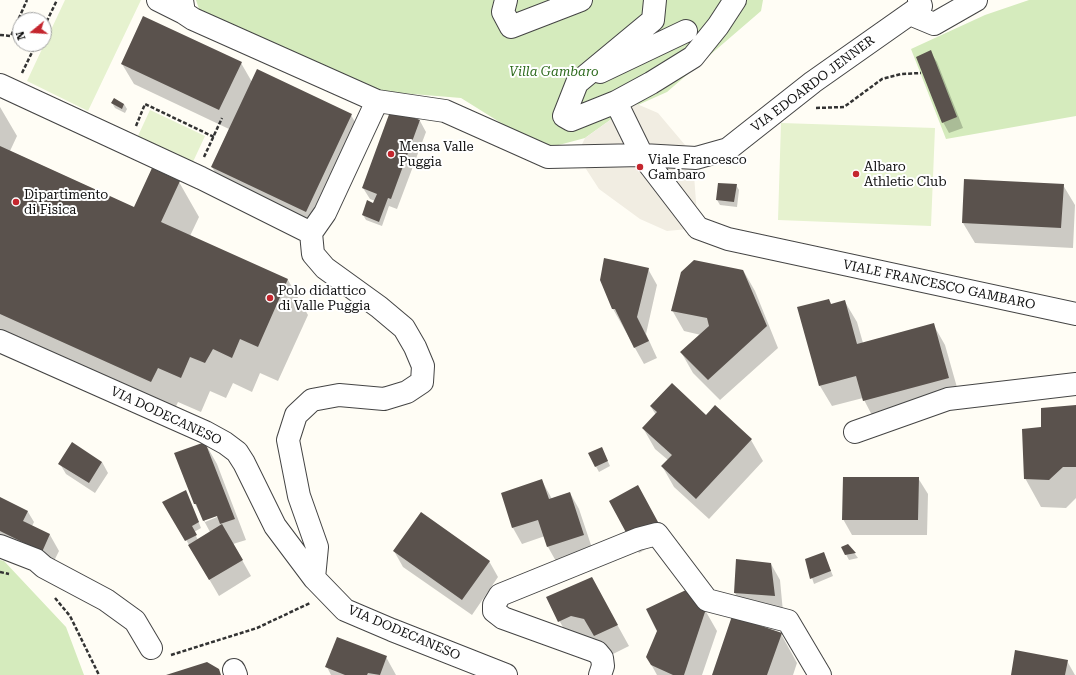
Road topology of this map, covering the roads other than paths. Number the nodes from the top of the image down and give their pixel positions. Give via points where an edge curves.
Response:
1 (158, 0) edge
2 (506, 0) edge
3 (582, 0) edge
4 (656, 0) edge
5 (976, 0) edge
6 (731, 2) edge
7 (183, 6) edge
8 (914, 7) edge
9 (686, 31) dead end
10 (577, 83) junction
11 (7, 88) edge
12 (377, 101) junction
13 (616, 102) junction
14 (642, 155) junction
15 (311, 234) junction
16 (1076, 314) edge
17 (0, 341) edge
18 (1076, 384) edge
19 (855, 432) dead end
20 (0, 546) edge
21 (314, 578) junction
22 (151, 648) road end
23 (506, 675) edge
24 (600, 675) edge
25 (820, 675) edge

1 - 7 street
2 - 3 street via 504,12 511,28
4 - 10 street via 652,20
5 - 8 street via 934,24
6 - 13 street via 693,57
7 - 12 street via 193,19
8 - 14 street, VIA EDOARDO JENNER via 728,149 696,158
9 - 10 street
10 - 13 street via 564,116 571,120
11 - 15 street via 196,176
12 - 14 street via 445,111 548,157
12 - 15 street via 324,213
13 - 14 street, VIALE FRANCESCO GAMBARO
14 - 16 street, VIALE FRANCESCO GAMBARO via 698,228 722,237
15 - 21 street via 313,254 325,268 404,328 423,366 422,382 407,392 384,399 339,395 312,400 296,415 288,440 298,496 317,547
17 - 21 street, VIA DODECANESO via 205,432 237,452 275,526
18 - 19 street via 948,399
20 - 22 street via 36,560 44,568 101,597 135,621
21 - 23 street, VIA DODECANESO via 321,599
24 - 25 street via 602,658 597,652 497,615 494,605 500,595 638,539 657,534 707,600 788,621

